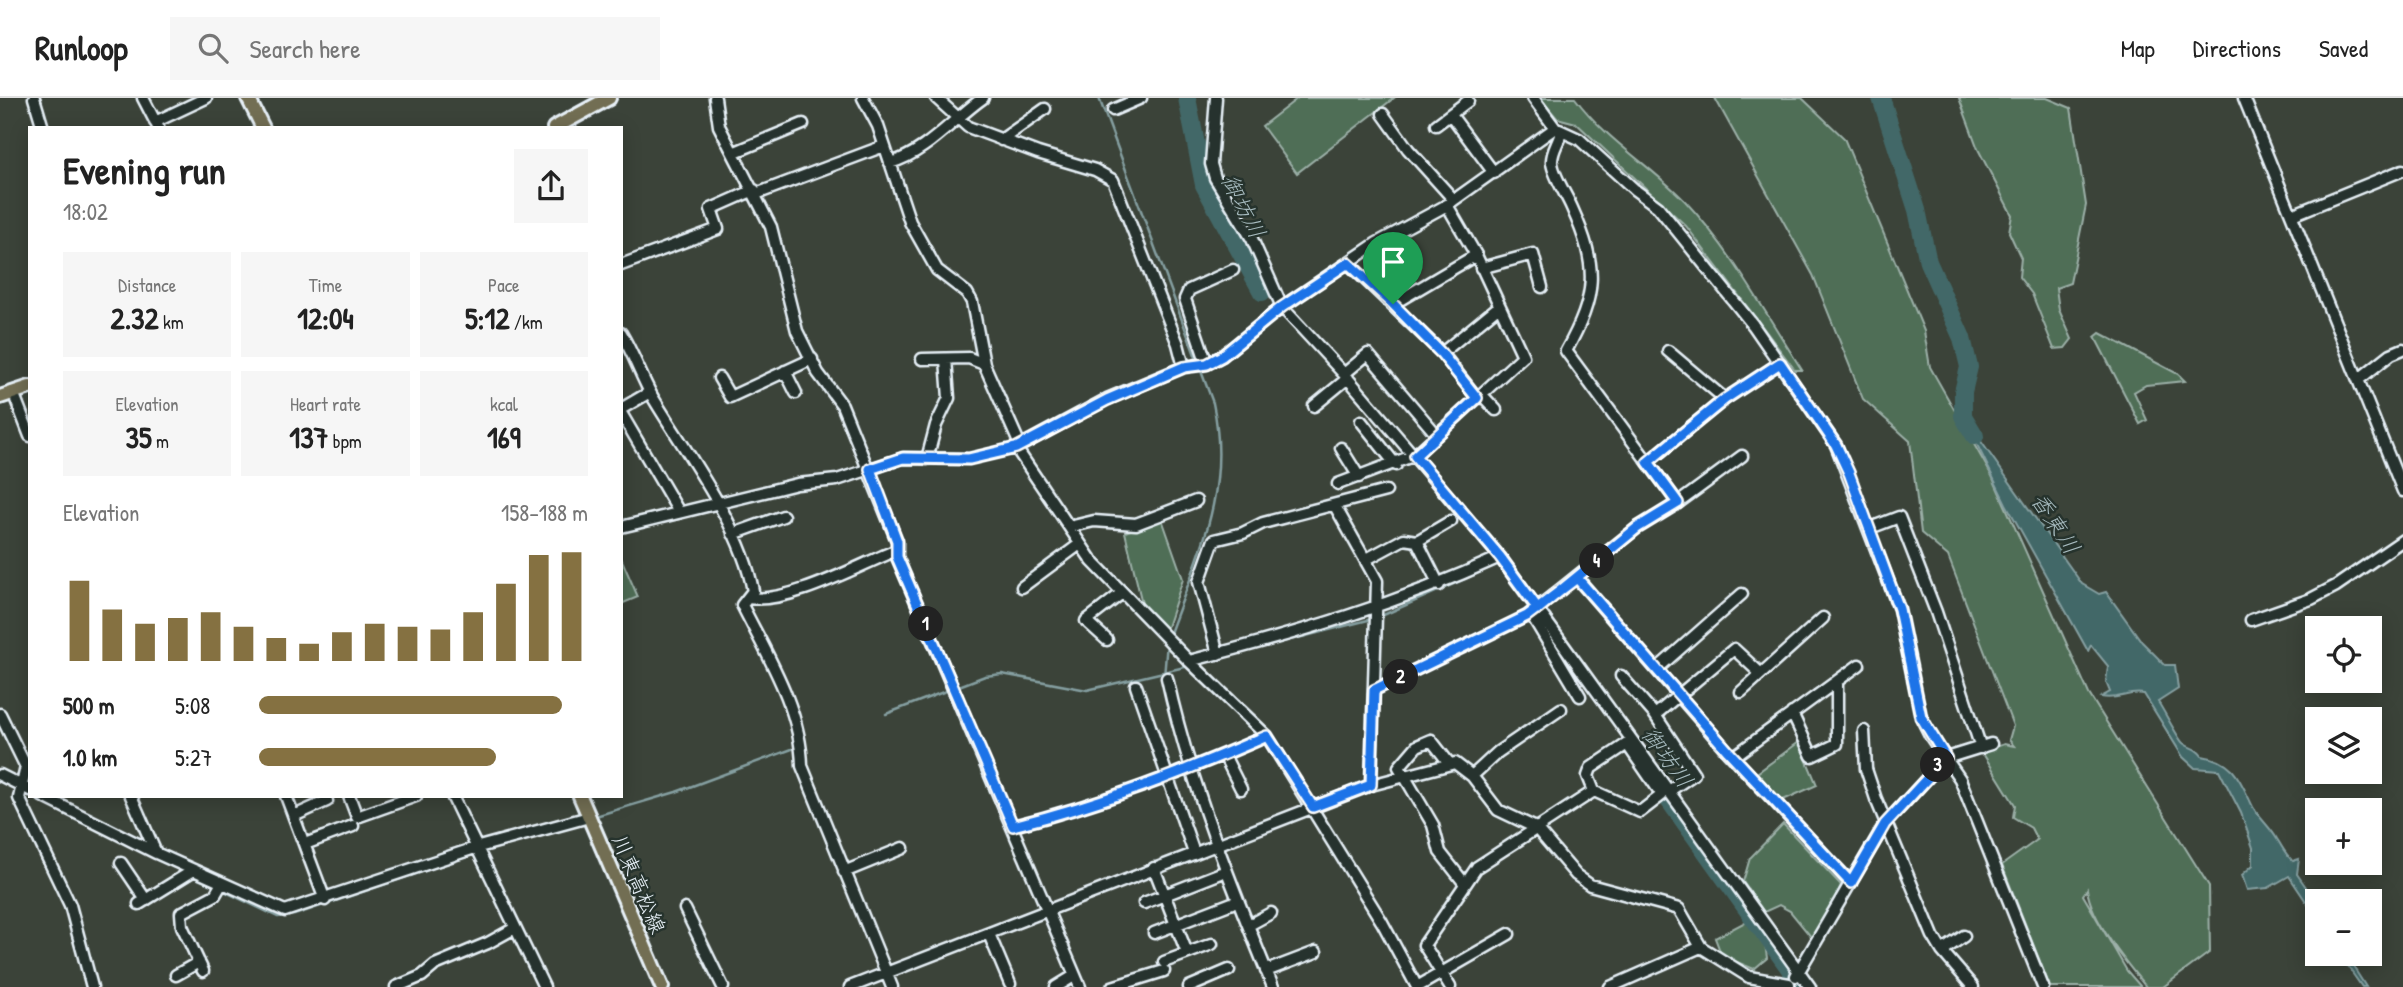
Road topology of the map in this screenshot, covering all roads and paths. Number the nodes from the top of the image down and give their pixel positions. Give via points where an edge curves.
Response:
1 (34, 98) edge
2 (143, 98) edge
3 (206, 98) edge
4 (248, 98) edge
5 (609, 98) edge
6 (715, 98) edge
7 (863, 98) edge
8 (936, 98) edge
9 (983, 98) edge
10 (1141, 98) edge
11 (1216, 98) edge
12 (1533, 98) edge
13 (2244, 98) edge
14 (1468, 101) dead end
15 (1045, 109) dead end
16 (1113, 110) dead end
17 (1383, 114) dead end
18 (1451, 115) junction
19 (955, 118) junction
20 (803, 124) dead end
21 (156, 125) edge
22 (1436, 125) dead end
23 (42, 126) edge
24 (262, 126) edge
25 (558, 126) edge
26 (1558, 130) junction
27 (1001, 140) junction
28 (884, 146) junction
29 (735, 152) junction
30 (890, 163) junction
31 (2403, 170) edge
32 (1494, 173) junction
33 (755, 192) junction
34 (1450, 203) junction
35 (2292, 215) junction
36 (1476, 255) junction
37 (1348, 263) junction
38 (623, 264) edge
39 (1481, 268) junction
40 (1233, 270) dead end
41 (1542, 288) dead end
42 (1393, 304) junction
43 (1282, 307) junction
44 (1498, 307) junction
45 (625, 346) edge
46 (2403, 349) edge
47 (1668, 351) dead end
48 (1441, 353) junction
49 (812, 359) junction
50 (922, 359) dead end
51 (946, 359) junction
52 (1780, 363) junction
53 (984, 364) junction
54 (1207, 364) junction
55 (1184, 367) junction
56 (785, 372) junction
57 (1346, 376) junction
58 (719, 378) dead end
59 (2358, 380) junction
60 (28, 388) edge
61 (13, 392) junction
62 (650, 392) junction
63 (796, 393) dead end
64 (1479, 396) junction
65 (0, 397) edge
66 (1725, 399) junction
67 (1314, 406) dead end
68 (623, 410) edge
69 (1496, 410) dead end
70 (623, 414) edge
71 (1361, 421) dead end
72 (28, 431) edge
73 (1437, 435) junction
74 (1018, 446) junction
75 (1341, 448) dead end
76 (1415, 456) junction
77 (1742, 456) dead end
78 (927, 458) junction
79 (1648, 462) junction
80 (1396, 465) junction
81 (870, 469) junction
82 (1359, 477) junction
83 (1338, 484) dead end
84 (1386, 491) dead end
85 (2403, 491) edge
86 (1196, 501) dead end
87 (716, 503) junction
88 (1678, 503) junction
89 (1335, 506) junction
90 (679, 512) junction
91 (783, 516) dead end
92 (1451, 521) dead end
93 (623, 526) edge
94 (1069, 527) junction
95 (1870, 528) junction
96 (733, 534) junction
97 (2403, 540) edge
98 (1417, 541) junction
99 (1080, 544) junction
100 (897, 550) junction
101 (1500, 557) junction
102 (1365, 561) junction
103 (1577, 578) junction
104 (1439, 585) junction
105 (1022, 587) dead end
106 (1122, 593) junction
107 (1742, 594) dead end
108 (748, 598) junction
109 (1378, 608) junction
110 (1534, 612) junction
111 (1823, 618) dead end
112 (2251, 620) dead end
113 (1107, 640) dead end
114 (1217, 654) junction
115 (1189, 662) junction
116 (1858, 665) dead end
117 (1657, 670) junction
118 (1761, 674) junction
119 (1621, 676) dead end
120 (1167, 678) dead end
121 (1837, 681) junction
122 (1136, 686) dead end
123 (1374, 690) junction
124 (1741, 692) dead end
125 (1679, 695) junction
126 (1580, 696) dead end
127 (1561, 709) dead end
128 (1792, 713) junction
129 (1655, 715) junction
130 (1, 720) edge
131 (1864, 731) dead end
132 (1267, 736) junction
133 (1224, 755) junction
134 (1733, 757) junction
135 (1946, 758) junction
136 (1448, 764) junction
137 (28, 766) edge
138 (1192, 768) junction
139 (0, 775) edge
140 (1403, 776) junction
141 (1472, 776) junction
142 (1168, 778) junction
143 (1371, 785) junction
144 (25, 788) edge
145 (1241, 789) dead end
146 (1669, 790) junction
147 (1594, 791) junction
148 (46, 798) edge
149 (132, 798) edge
150 (287, 798) edge
151 (350, 798) edge
152 (454, 798) edge
153 (580, 798) edge
154 (327, 801) dead end
155 (390, 801) edge
156 (1313, 807) junction
157 (294, 816) junction
158 (589, 817) junction
159 (1885, 824) junction
160 (353, 826) dead end
161 (1013, 826) junction
162 (1536, 828) junction
163 (1218, 843) junction
164 (304, 844) junction
165 (475, 848) junction
166 (903, 848) dead end
167 (156, 853) junction
168 (1194, 853) junction
169 (121, 863) dead end
170 (1154, 869) junction
171 (845, 872) junction
172 (191, 873) junction
173 (1221, 873) dead end
174 (1851, 883) junction
175 (1465, 884) junction
176 (220, 887) junction
177 (1165, 895) junction
178 (325, 900) junction
179 (1144, 903) dead end
180 (1232, 903) dead end
181 (685, 909) dead end
182 (1049, 910) junction
183 (1271, 913) dead end
184 (1176, 925) junction
185 (1250, 926) junction
186 (516, 928) junction
187 (1154, 933) dead end
188 (989, 934) junction
189 (1509, 934) dead end
190 (1964, 936) dead end
191 (1212, 944) dead end
192 (1701, 947) junction
193 (1942, 951) junction
194 (1316, 952) dead end
195 (1187, 953) junction
196 (1228, 970) dead end
197 (1266, 971) junction
198 (1799, 972) junction
199 (886, 974) junction
200 (1442, 974) junction
201 (176, 975) dead end
202 (1074, 976) junction
203 (412, 984) edge
204 (1010, 984) dead end
205 (1788, 986) edge
206 (92, 987) edge
207 (396, 987) edge
208 (544, 987) edge
209 (662, 987) edge
210 (723, 987) edge
211 (850, 987) edge
212 (892, 987) edge
213 (1056, 987) edge
214 (1080, 987) edge
215 (1112, 987) edge
216 (1189, 987) edge
217 (1273, 987) edge
218 (1417, 987) edge
219 (1450, 987) edge
220 (1610, 987) edge
221 (1810, 987) edge
222 (1973, 987) edge
223 (2043, 987) edge

1 - 23 street
2 - 21 street
3 - 21 street
4 - 24 main road
5 - 25 main road
6 - 29 street via 719,126
7 - 28 street
8 - 19 street
9 - 19 street
10 - 16 street
11 - 43 street via 1211,164 1215,178 1252,239
12 - 26 street
13 - 35 street
14 - 18 street
15 - 27 street
17 - 34 street
18 - 22 street
18 - 32 street
19 - 27 street
19 - 30 street via 922,148
20 - 29 street
26 - 32 street
26 - 52 street via 1579,139 1658,206
26 - 79 street via 1552,165 1582,230 1592,294 1586,316 1566,351
27 - 55 street via 1114,180
28 - 30 street
28 - 33 street
29 - 33 street
30 - 53 street via 911,222 937,270 972,302
31 - 35 street
32 - 34 street
33 - 38 street via 711,209 718,229
33 - 49 street via 772,227 797,331
34 - 36 street
34 - 37 street
35 - 59 street
36 - 39 street
36 - 42 street
37 - 42 street
37 - 43 street
39 - 41 street via 1533,254
39 - 44 street
40 - 54 street via 1189,290 1185,299
42 - 48 street
43 - 54 street
43 - 57 street
44 - 48 street
44 - 64 street via 1523,356
45 - 62 street
46 - 59 street
47 - 66 street
48 - 64 street
49 - 56 street
49 - 81 street via 842,405
50 - 51 street
51 - 53 street via 969,358
51 - 78 street via 949,398
52 - 66 street
52 - 95 street via 1836,445
53 - 74 street
54 - 55 street
55 - 74 street via 1095,405
56 - 58 street via 730,397
56 - 63 street
57 - 67 street
57 - 73 street via 1368,354
57 - 76 street
59 - 85 street
60 - 61 main road
61 - 65 main road
61 - 72 street
62 - 68 street
62 - 87 street
64 - 69 street
64 - 73 street
66 - 79 street
70 - 90 street
71 - 80 street
73 - 76 street
74 - 78 street via 969,459
74 - 94 street
75 - 82 street
76 - 80 street
76 - 101 street
77 - 88 street
78 - 81 street via 903,458
79 - 88 street
80 - 82 street
81 - 87 street via 837,480 797,484
81 - 100 street
82 - 83 street
84 - 89 street
86 - 94 street via 1136,524 1094,521
87 - 90 street
87 - 96 street
88 - 103 street via 1637,528
89 - 102 street
89 - 114 street via 1214,540 1199,582
90 - 93 street
91 - 96 street
92 - 98 street
94 - 99 street
95 - 135 street via 1899,609 1921,717
95 - 135 street via 1899,517 1986,746
96 - 108 street via 753,591
97 - 112 street via 2320,595
98 - 102 street via 1404,539
98 - 104 street
99 - 105 street
99 - 106 street
100 - 108 street via 786,596 765,601
100 - 161 street
101 - 104 street
101 - 110 street
102 - 109 street via 1377,581
103 - 110 street
103 - 117 street
104 - 109 street
106 - 113 street via 1086,621
106 - 115 street
107 - 117 street
108 - 171 street via 742,605 788,700 802,749 802,766
109 - 114 street
109 - 123 street
110 - 123 street
110 - 126 street
110 - 146 street
111 - 118 street
114 - 115 street
115 - 132 street
116 - 121 street
117 - 125 street
118 - 124 street
118 - 125 street via 1734,649
119 - 129 street
120 - 138 street
121 - 128 street
121 - 128 street via 1837,744 1812,756
122 - 142 street
123 - 143 street
125 - 129 street
125 - 134 street
127 - 141 street via 1498,752
128 - 134 street
129 - 146 street via 1694,774
130 - 137 street
131 - 159 street via 1866,769
132 - 133 street
132 - 156 street
133 - 138 street
133 - 145 street
134 - 174 street
135 - 159 street
135 - 223 street via 1974,811
136 - 140 street
136 - 140 street via 1431,740 1417,746 1399,767
136 - 141 street via 1455,763
137 - 144 street
138 - 142 street
138 - 163 street
139 - 144 street
140 - 143 street
140 - 175 street via 1433,825 1440,852
141 - 162 street via 1498,810
142 - 161 street
142 - 168 street
143 - 156 street
144 - 206 street via 19,798 70,905
146 - 198 street
147 - 147 street via 1588,776 1591,768 1627,744 1662,795 1640,812
147 - 162 street
148 - 167 street
149 - 167 street
150 - 157 street
151 - 155 street via 357,817
152 - 165 street
153 - 158 main road, 川東高松線
154 - 157 street
156 - 163 street
156 - 218 street
157 - 164 street
158 - 165 street
158 - 209 main road, 川東高松線
159 - 174 street
159 - 193 street
160 - 164 street
161 - 182 street
162 - 175 street via 1477,867
162 - 192 street via 1576,875 1590,884 1679,909
163 - 168 street
163 - 185 street
164 - 178 street
165 - 178 street
165 - 186 street
166 - 171 street
167 - 172 street
168 - 170 street
169 - 172 street via 142,902
170 - 177 street
170 - 182 street
171 - 199 street
172 - 176 street
173 - 177 street
174 - 198 street
175 - 200 street via 1424,945
176 - 178 street via 285,911
176 - 201 street via 181,912 182,926 201,967
177 - 179 street
177 - 184 street
180 - 184 street
181 - 210 street
182 - 188 street
182 - 202 street
183 - 185 street
184 - 187 street
184 - 195 street
185 - 197 street
186 - 203 street via 435,965
186 - 208 street
188 - 199 street
188 - 204 street
189 - 200 street
190 - 193 street
191 - 195 street
192 - 205 street via 1749,977
192 - 220 street
193 - 222 street
194 - 197 street
195 - 215 street
196 - 216 street
197 - 217 street
198 - 205 street
198 - 221 street
199 - 211 street
199 - 212 street
200 - 218 street
200 - 219 street
202 - 213 street
202 - 214 street
203 - 207 street

